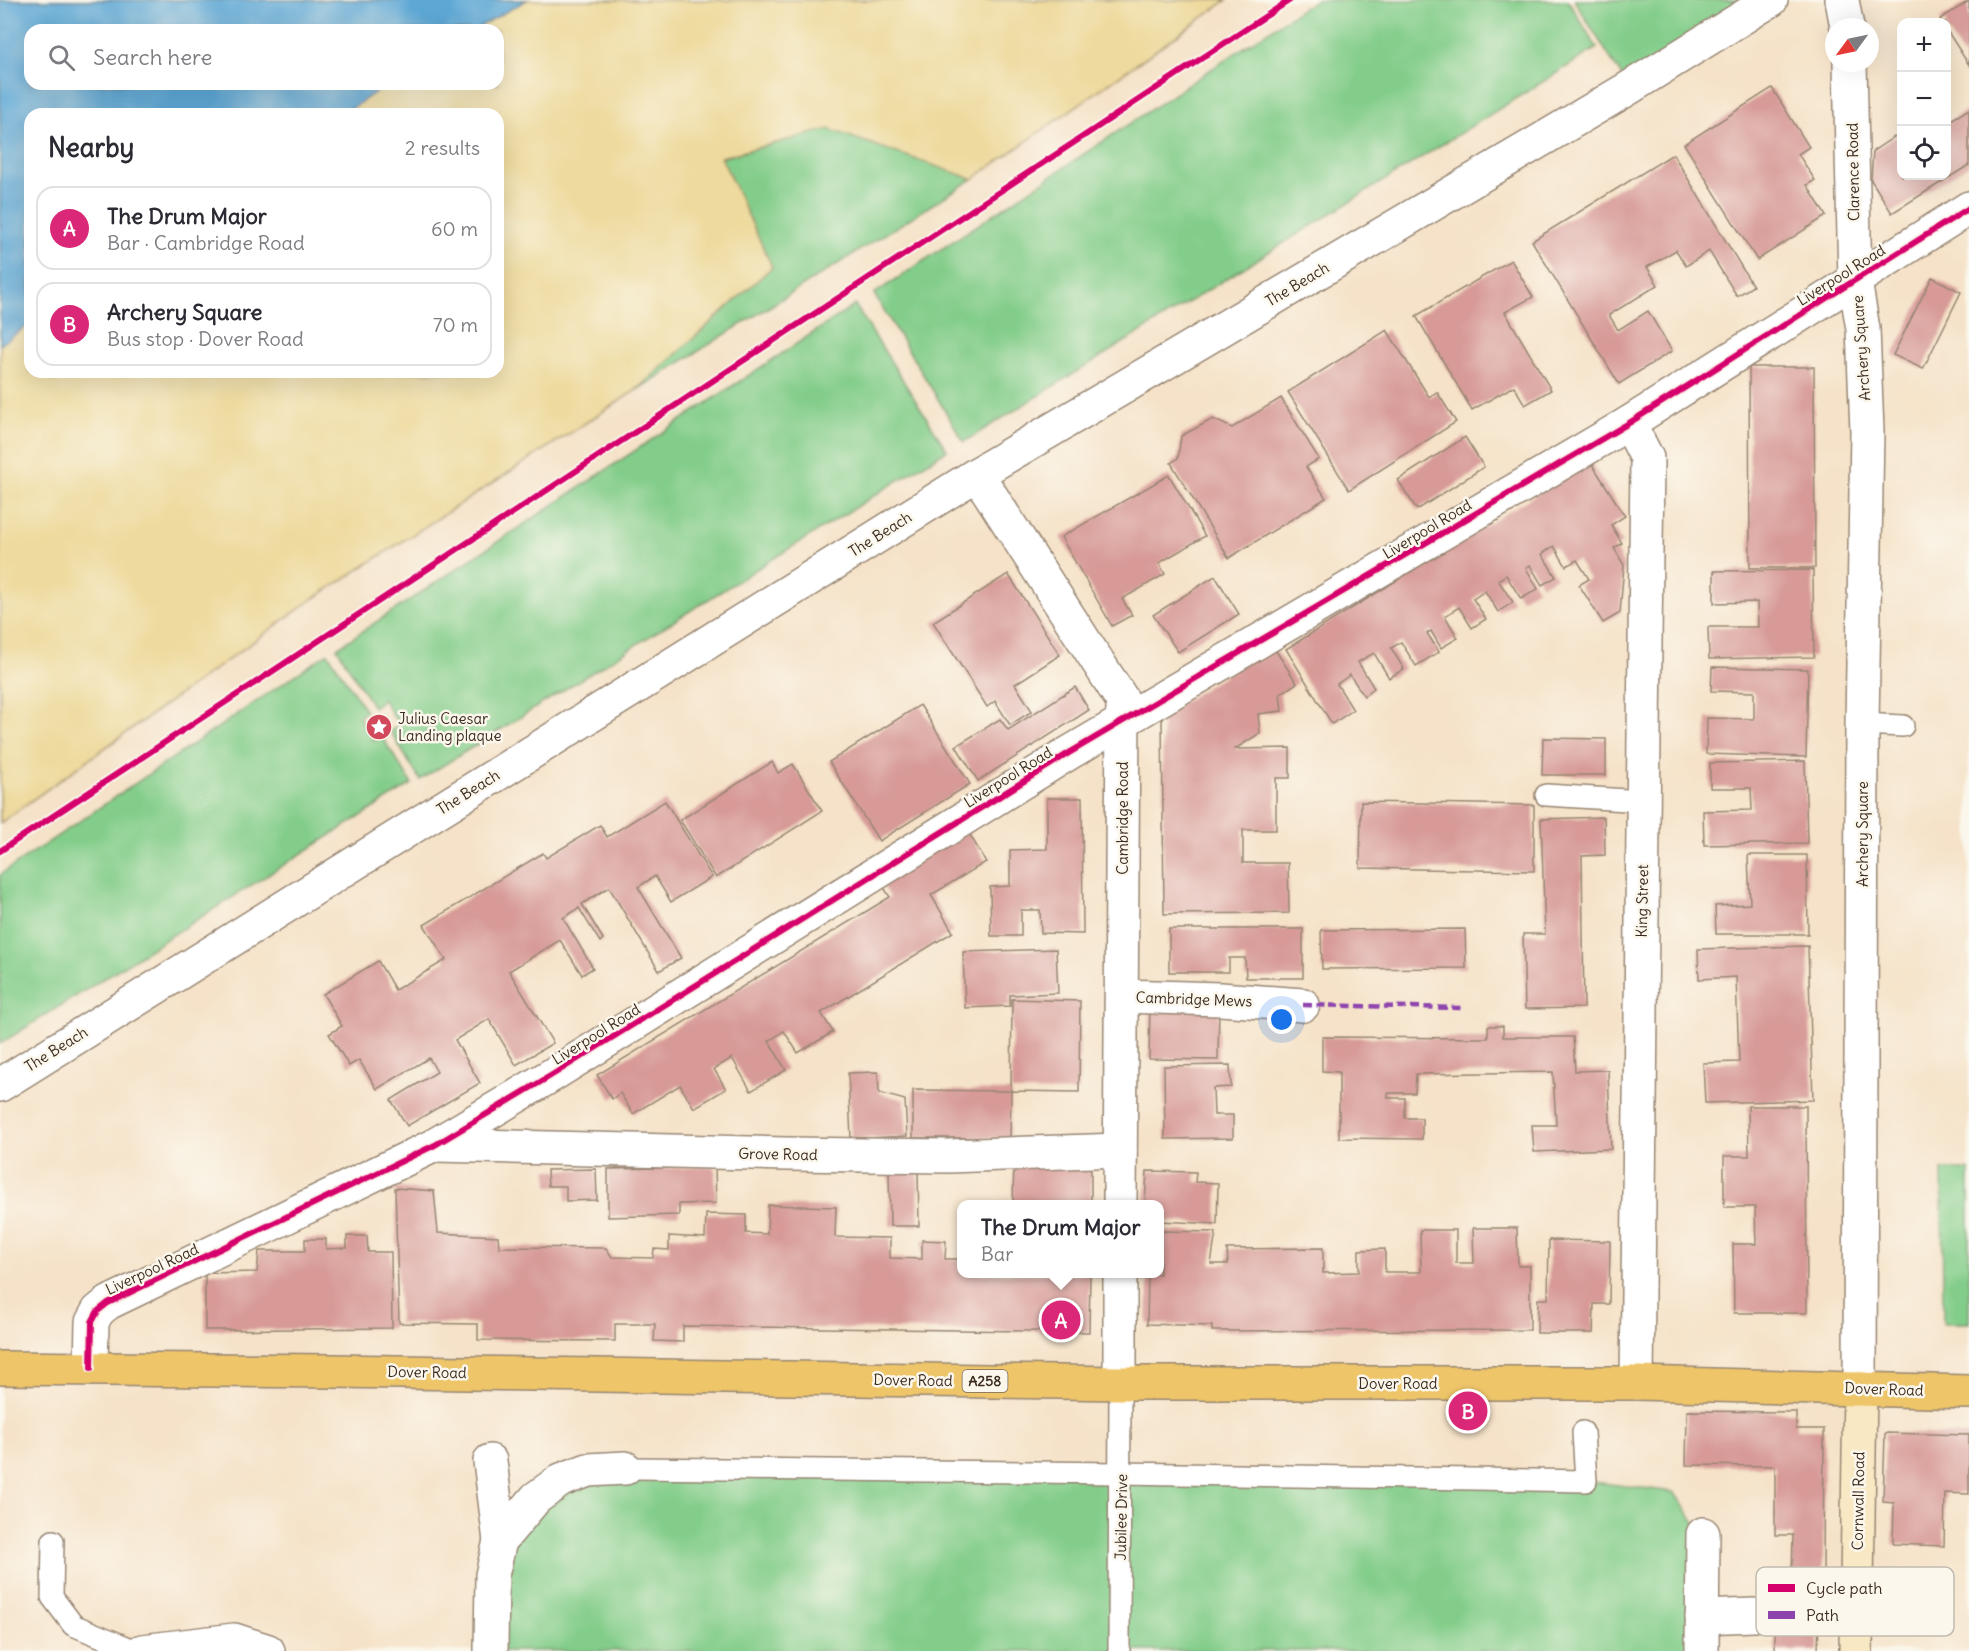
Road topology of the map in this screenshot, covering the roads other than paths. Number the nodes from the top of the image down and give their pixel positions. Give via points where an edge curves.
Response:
1 (1771, 0) edge
2 (1842, 0) edge
3 (1845, 18) edge
4 (1850, 72) edge
5 (1969, 208) edge
6 (1855, 281) junction
7 (1629, 423) junction
8 (976, 474) junction
9 (1122, 723) junction
10 (1862, 724) junction
11 (1903, 726) dead end
12 (1546, 795) dead end
13 (1644, 801) junction
14 (1122, 996) junction
15 (1303, 1005) dead end
16 (0, 1085) edge
17 (435, 1145) junction
18 (1120, 1150) junction
19 (1120, 1200) edge
20 (1120, 1278) edge
21 (0, 1368) edge
22 (91, 1368) junction
23 (1120, 1383) junction
24 (1636, 1383) junction
25 (1860, 1388) junction
26 (1969, 1392) edge
27 (1583, 1432) dead end
28 (490, 1461) dead end
29 (629, 1468) joint
30 (1121, 1473) junction
31 (1703, 1534) dead end
32 (52, 1541) dead end
33 (500, 1541) junction
34 (1857, 1567) edge
35 (1754, 1615) dead end
36 (1702, 1617) junction
37 (1856, 1636) edge
38 (136, 1651) edge
39 (142, 1651) edge
40 (267, 1651) edge
41 (491, 1651) edge
42 (1119, 1651) edge
43 (1702, 1651) edge
44 (1856, 1651) edge

1 - 8 street, The Beach
2 - 3 street
4 - 6 street, Clarence Road
5 - 6 street, Liverpool Road
6 - 7 street, Liverpool Road
6 - 10 street, Archery Square via 1863,329 1866,430
7 - 9 street, Liverpool Road
7 - 13 street, King Street via 1647,458
8 - 9 street, Cambridge Road via 1123,701
8 - 16 street, The Beach
9 - 14 street, Cambridge Road
9 - 17 street, Liverpool Road
10 - 11 lane
10 - 25 street, Archery Square
12 - 13 lane
13 - 24 street, King Street
14 - 15 street, Cambridge Mews
14 - 18 street, Cambridge Road
17 - 18 street, Grove Road via 937,1156
17 - 22 street, Liverpool Road via 104,1305 92,1322
18 - 19 street, Cambridge Road
20 - 23 street
21 - 22 main road, Dover Road / A258
22 - 23 main road, Dover Road / A258
23 - 24 main road, Dover Road / A258
23 - 30 lane, Jubilee Drive
24 - 25 main road, Dover Road / A258
25 - 26 main road, Dover Road / A258
25 - 34 main road, Cornwall Road
27 - 30 lane via 1586,1480
28 - 33 street
29 - 30 lane
29 - 33 street via 588,1470 561,1480 536,1498
30 - 42 lane, Jubilee Drive
31 - 36 street
32 - 38 lane via 52,1597 73,1625
33 - 41 street via 492,1575
35 - 36 street
36 - 43 street
37 - 44 main road, Cornwall Road
39 - 40 street via 234,1640

